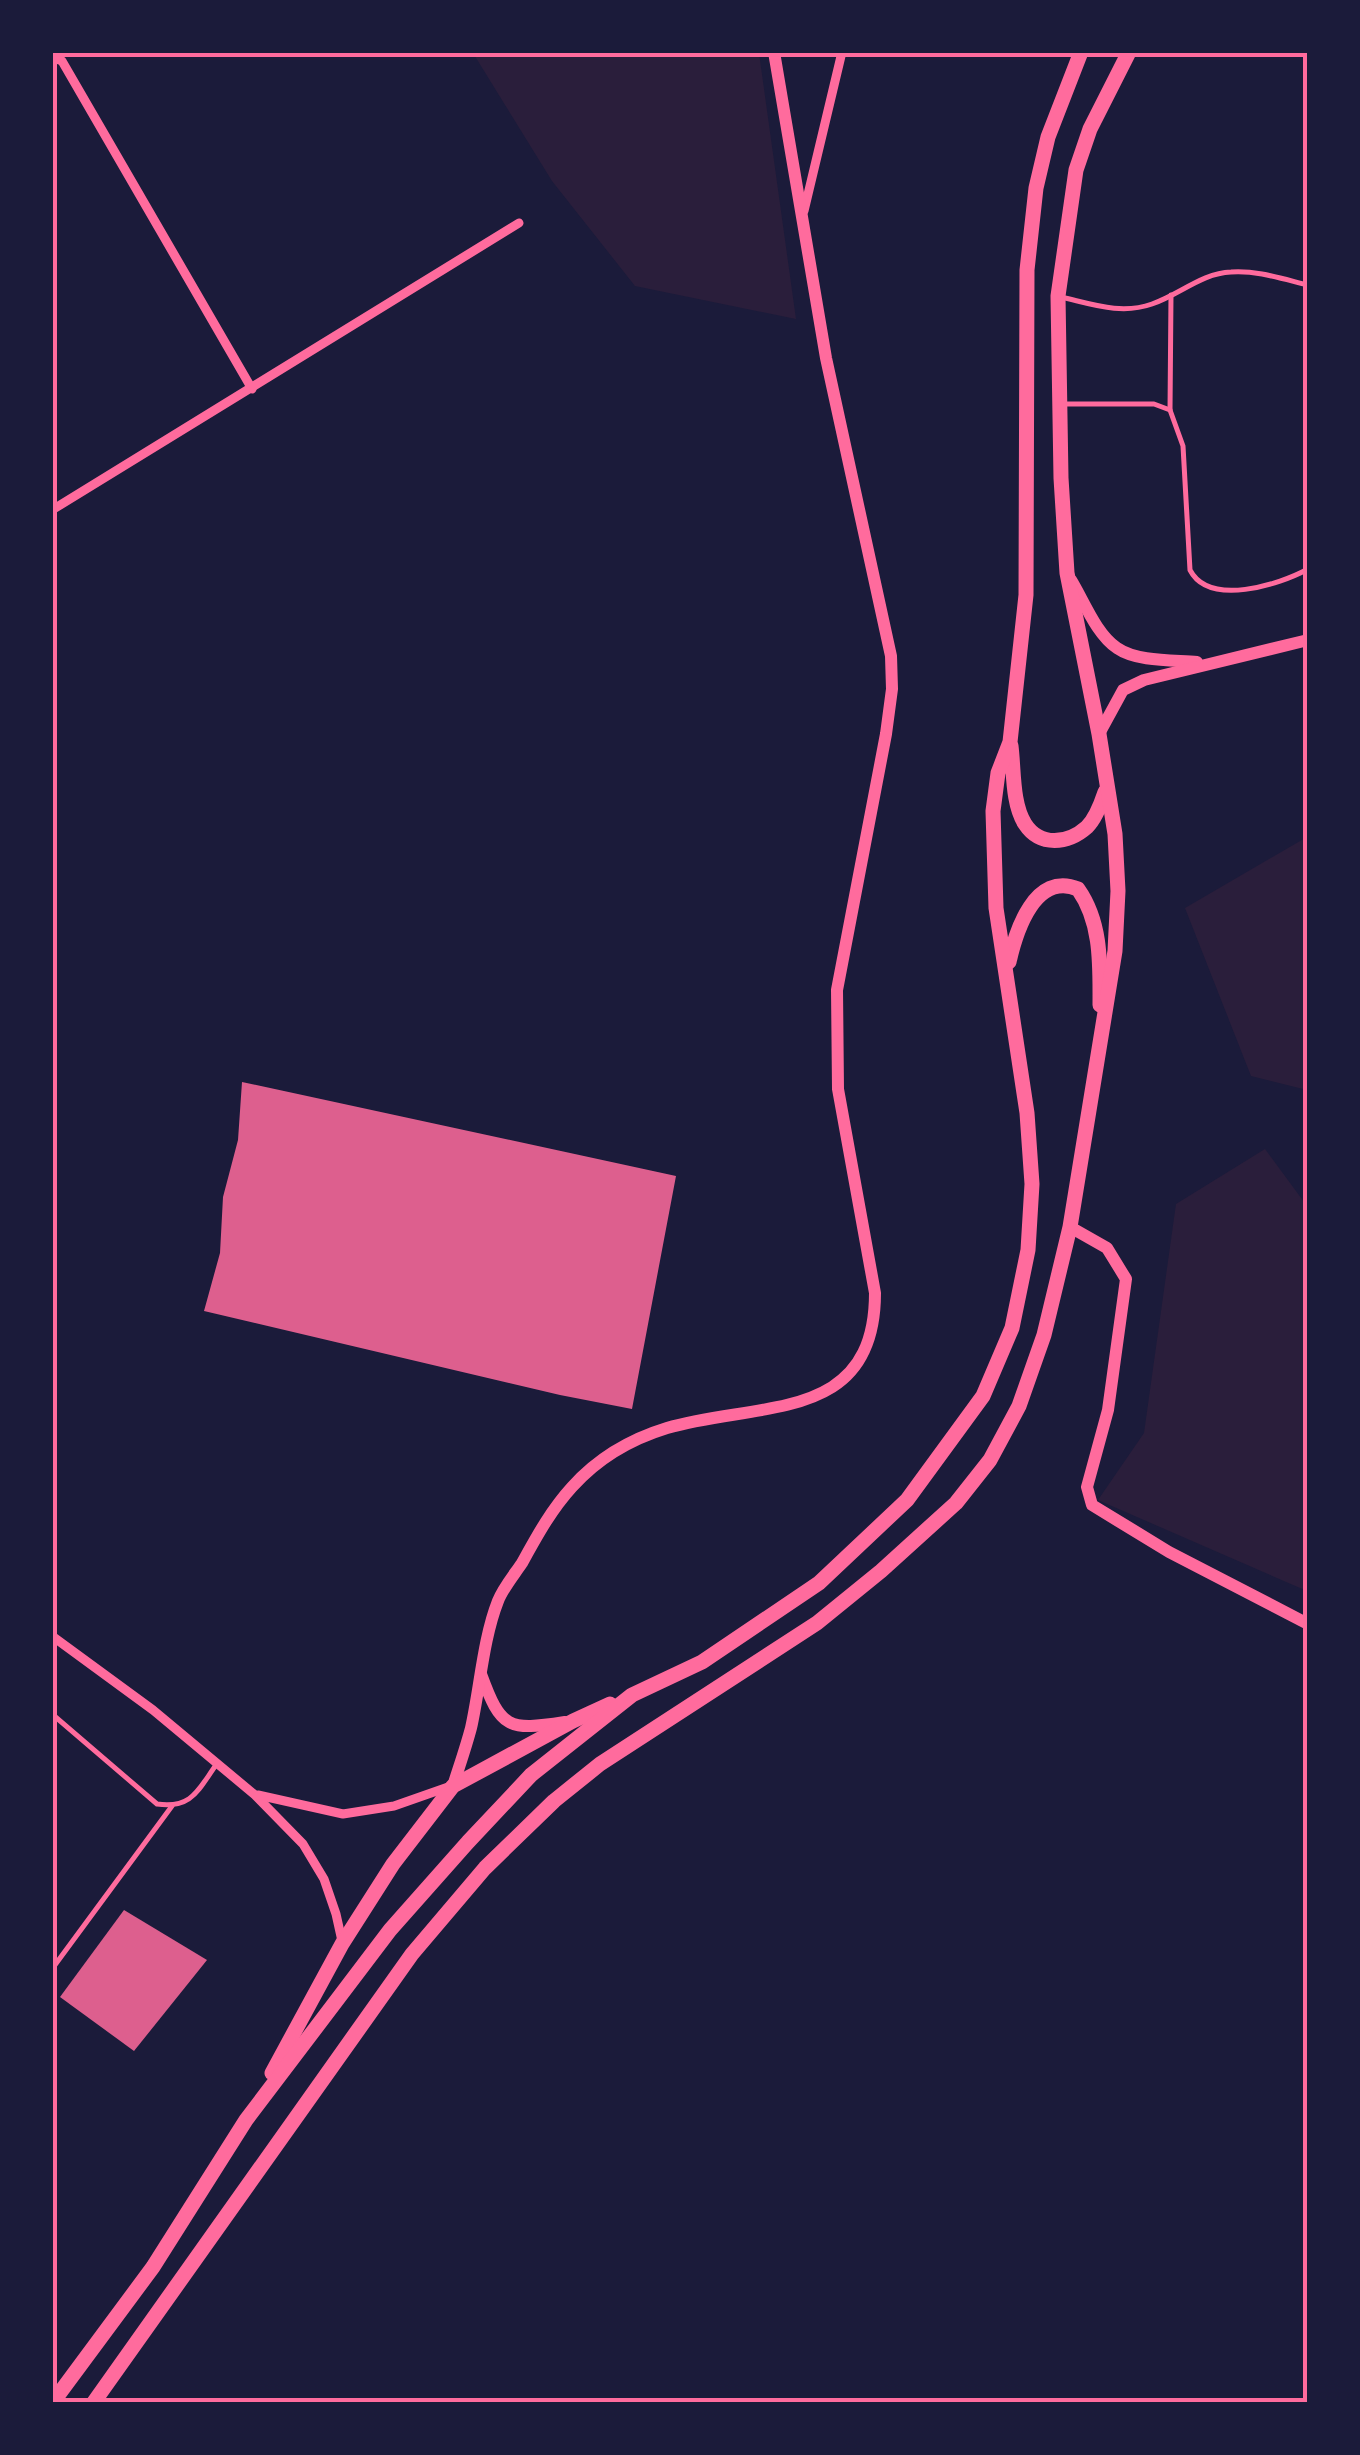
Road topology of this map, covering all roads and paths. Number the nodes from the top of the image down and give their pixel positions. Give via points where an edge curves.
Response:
1 (774, 52) edge
2 (842, 52) edge
3 (1081, 52) edge
4 (1129, 52) edge
5 (57, 59) edge
6 (802, 218) junction
7 (518, 222) dead end
8 (1308, 285) edge
9 (1170, 295) junction
10 (1058, 296) junction
11 (252, 389) junction
12 (1060, 404) junction
13 (1170, 410) junction
14 (52, 510) edge
15 (1308, 569) edge
16 (1066, 573) junction
17 (1308, 640) edge
18 (1205, 663) junction
19 (1099, 734) junction
20 (1010, 742) junction
21 (1106, 789) junction
22 (1006, 974) junction
23 (1100, 1034) junction
24 (1070, 1227) junction
25 (1308, 1624) edge
26 (52, 1636) edge
27 (481, 1674) junction
28 (632, 1695) junction
29 (52, 1714) edge
30 (572, 1721) junction
31 (216, 1765) junction
32 (454, 1786) junction
33 (255, 1795) junction
34 (172, 1806) junction
35 (342, 1944) junction
36 (52, 1969) edge
37 (246, 2120) junction
38 (53, 2402) edge
39 (94, 2402) edge

1 - 6 main road
2 - 6 street
3 - 20 highway via 1036,188 1027,288 1026,595
4 - 10 highway via 1076,170
5 - 11 street
6 - 27 main road via 891,656 886,734 837,990 838,1089 875,1323 860,1361 837,1387 802,1402 667,1428 607,1454 542,1525 498,1602
7 - 11 street
8 - 9 lane via 1231,272
9 - 10 lane via 1114,310
9 - 13 lane
10 - 12 highway
11 - 14 street
12 - 13 lane via 1154,404
12 - 16 highway
13 - 15 lane via 1184,446 1187,558 1195,581 1239,590
16 - 18 main road via 1117,648
16 - 19 highway
17 - 18 main road
18 - 19 main road via 1123,690
19 - 21 highway
20 - 21 highway via 1018,811 1042,839 1056,842 1088,826
20 - 22 highway via 993,811
21 - 23 highway via 1118,891 1112,981
22 - 23 highway via 1015,936 1038,897 1067,884 1078,889 1094,921 1100,957
22 - 28 highway via 1032,1184 1028,1250 1012,1328 984,1396 906,1500 818,1582 702,1662
23 - 24 highway
24 - 25 main road via 1107,1248 1126,1279 1108,1410 1087,1487 1092,1505
24 - 39 highway via 1019,1406 990,1460 956,1503 817,1623 600,1764 485,1868 412,1954
26 - 31 street
27 - 30 main road via 495,1712 513,1724
27 - 32 main road
28 - 30 highway
28 - 37 highway via 531,1775 468,1842 390,1930
29 - 34 lane via 158,1804
30 - 32 highway
31 - 33 street
31 - 34 lane via 190,1800
32 - 33 street via 343,1814
32 - 35 highway
33 - 35 street via 303,1844 324,1880
34 - 36 lane
35 - 37 highway
37 - 38 highway via 153,2267

